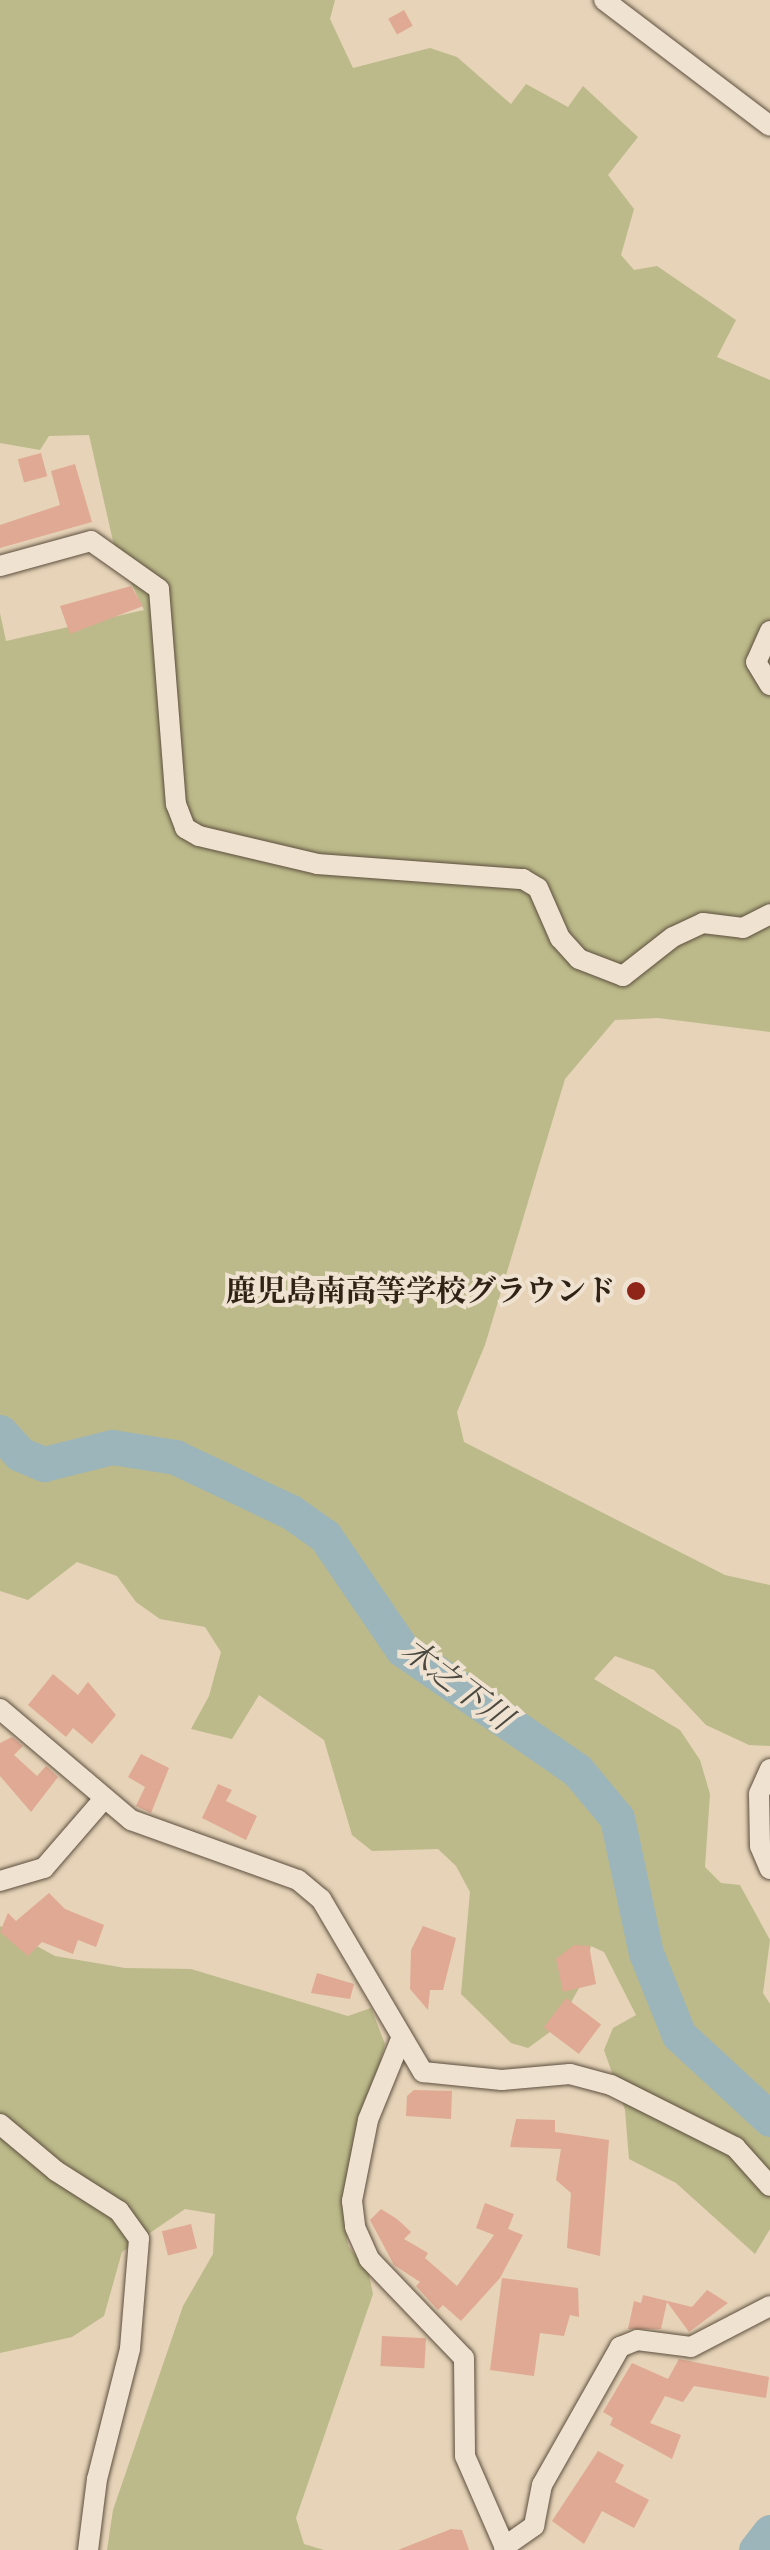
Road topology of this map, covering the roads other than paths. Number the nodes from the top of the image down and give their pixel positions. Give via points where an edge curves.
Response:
1 (604, 0) edge
2 (770, 126) edge
3 (0, 566) edge
4 (770, 631) edge
5 (770, 685) edge
6 (770, 914) edge
7 (0, 1710) edge
8 (770, 1770) edge
9 (102, 1801) junction
10 (770, 1869) edge
11 (0, 1881) edge
12 (401, 2039) junction
13 (0, 2124) edge
14 (770, 2184) edge
15 (770, 2306) edge
16 (505, 2548) edge
17 (88, 2550) edge

1 - 2 street
3 - 6 street via 92,542 159,589 176,804 184,828 199,836 316,864 523,880 538,888 560,938 580,958 623,976 673,936 703,924 744,928
4 - 5 street via 756,662
7 - 9 street
8 - 10 street via 759,1794 760,1846
9 - 11 street via 44,1868
9 - 12 street via 153,1830 298,1880 339,1922
12 - 14 street via 424,2072 570,2074 610,2085 735,2148
12 - 16 street via 368,2120 352,2201 355,2227 369,2258 464,2358 465,2456
13 - 17 street via 119,2211 139,2239 130,2349
15 - 16 street via 691,2347 637,2340 620,2347 542,2484 534,2526

